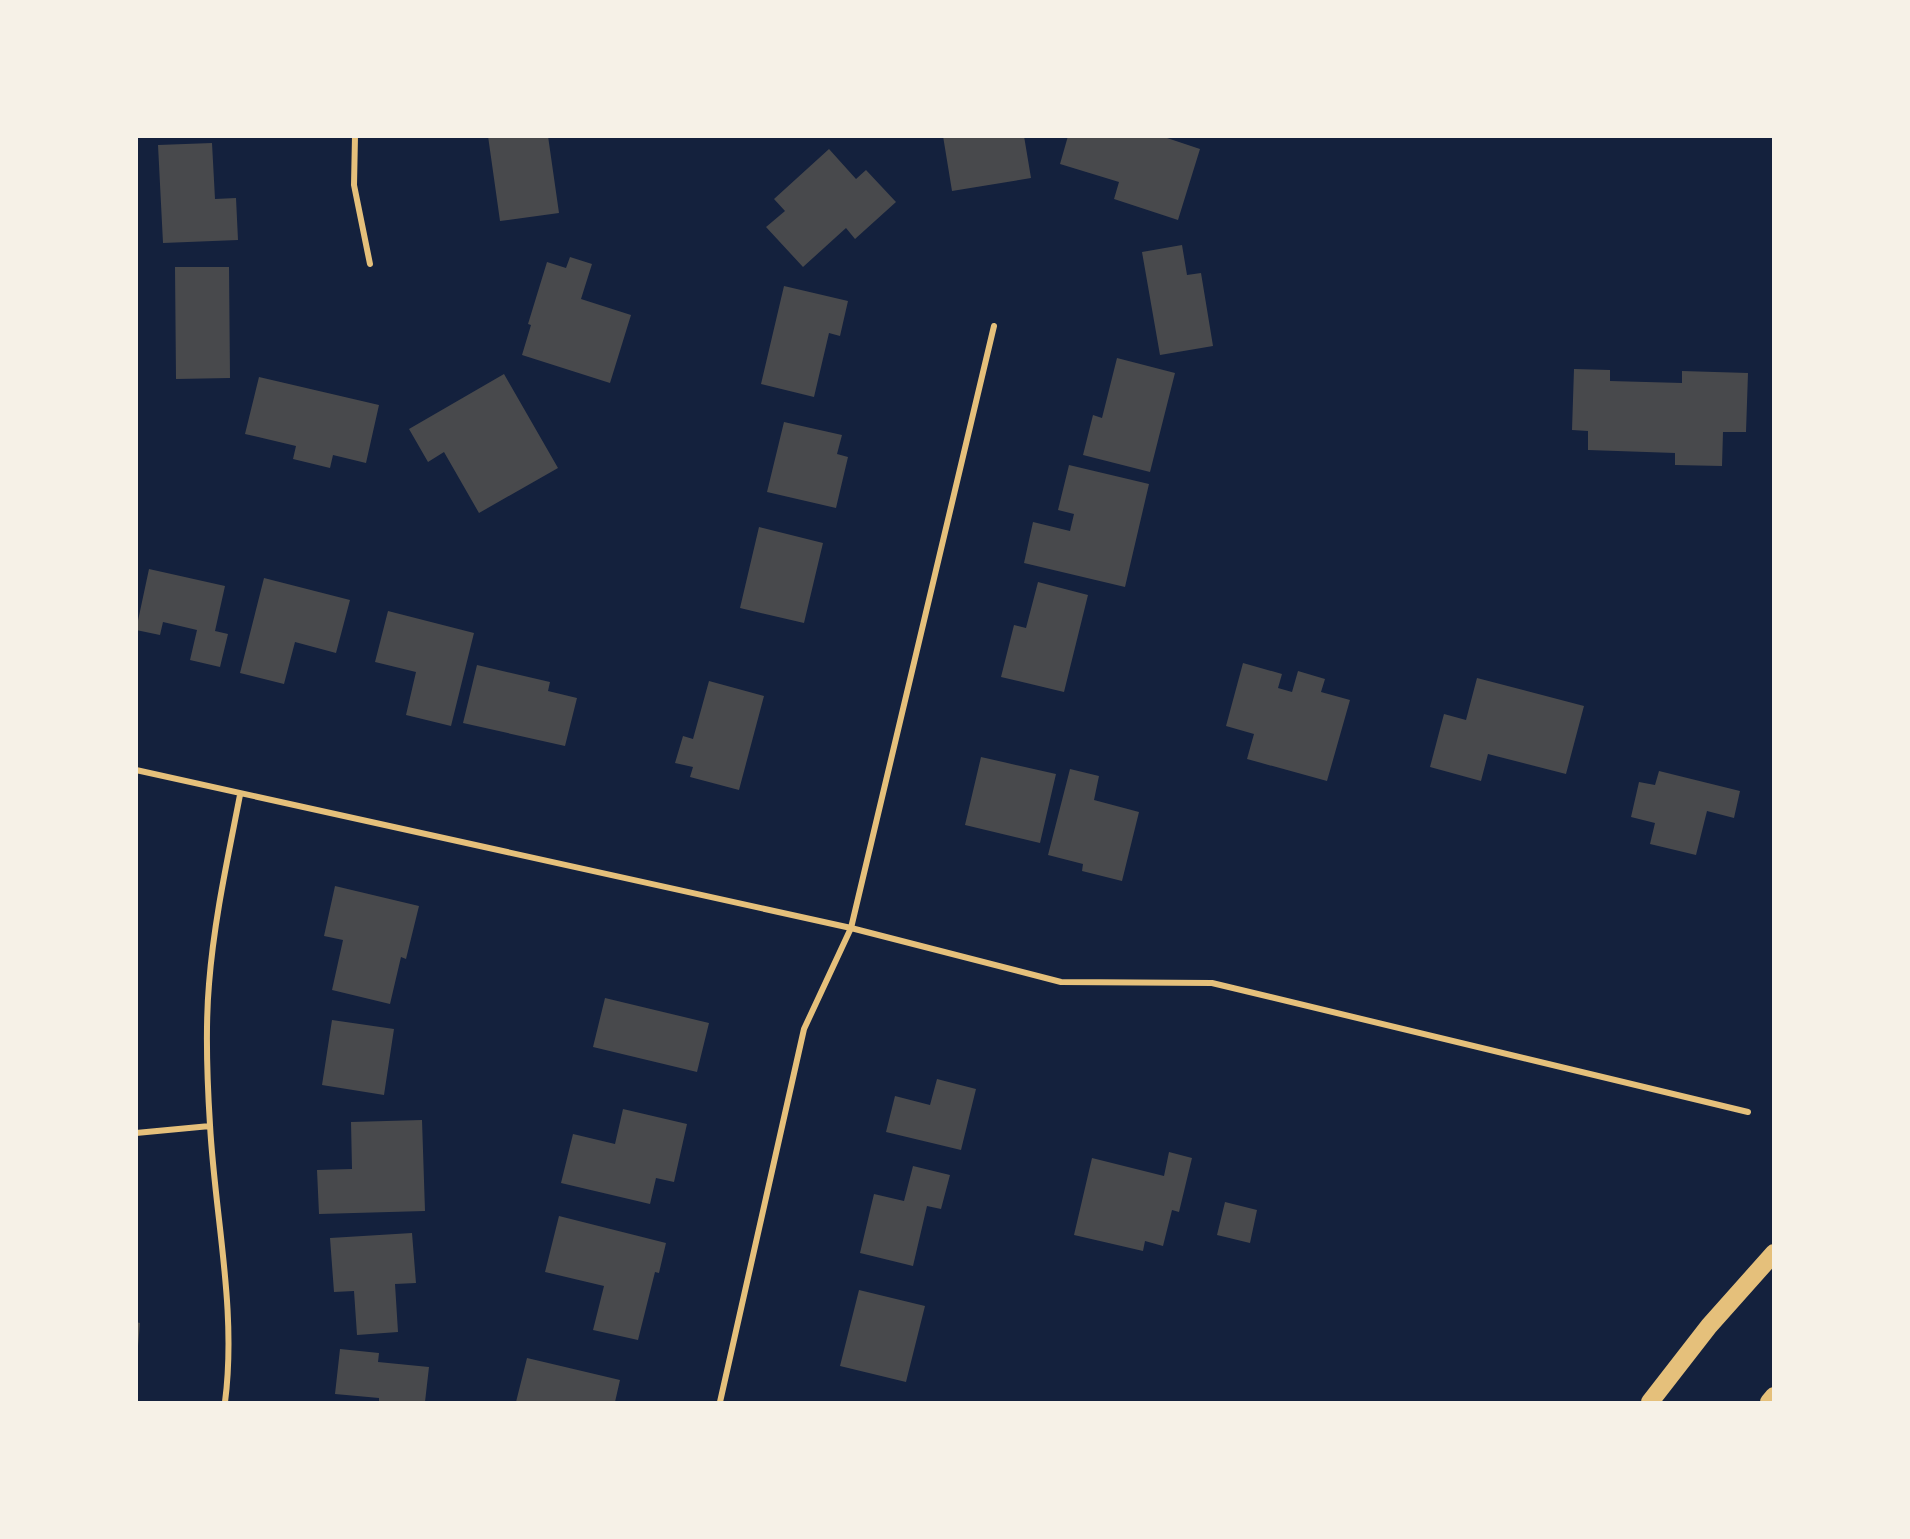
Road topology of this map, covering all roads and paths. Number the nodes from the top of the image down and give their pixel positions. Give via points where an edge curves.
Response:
1 (355, 136) edge
2 (370, 264) dead end
3 (994, 326) dead end
4 (136, 770) edge
5 (240, 795) junction
6 (851, 928) junction
7 (1748, 1112) dead end
8 (210, 1126) junction
9 (136, 1133) edge
10 (1773, 1253) edge
11 (1773, 1396) edge
12 (225, 1402) edge
13 (720, 1402) edge
14 (1650, 1402) edge
15 (1769, 1402) edge

1 - 2 street via 354,184
3 - 6 street
4 - 5 street
5 - 6 street
5 - 8 street via 216,921 209,984
6 - 7 street via 1061,982 1212,983
6 - 13 street via 804,1029
8 - 9 street
8 - 12 street via 229,1325
10 - 14 highway
11 - 15 highway

